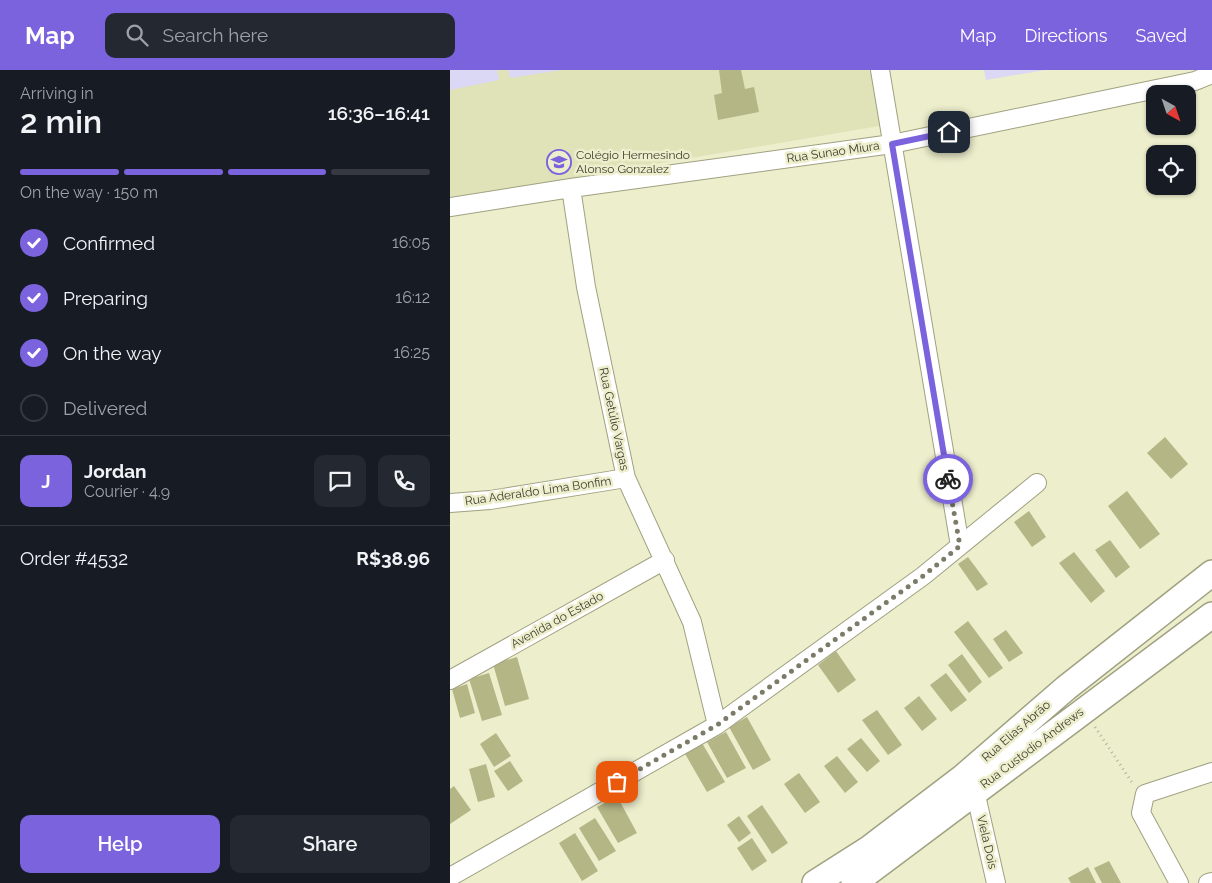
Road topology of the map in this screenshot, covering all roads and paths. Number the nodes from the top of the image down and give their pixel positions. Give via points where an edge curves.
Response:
1 (880, 70) edge
2 (1212, 74) edge
3 (1193, 76) edge
4 (892, 144) junction
5 (571, 188) junction
6 (450, 207) edge
7 (626, 478) junction
8 (1037, 483) dead end
9 (450, 503) edge
10 (960, 546) junction
11 (665, 560) junction
12 (1212, 573) edge
13 (1212, 615) edge
14 (450, 680) edge
15 (1066, 688) junction
16 (1084, 710) junction
17 (717, 725) junction
18 (1212, 772) edge
19 (968, 784) junction
20 (1145, 794) junction
21 (450, 877) edge
22 (868, 879) edge
23 (1212, 882) edge
24 (815, 883) edge
25 (996, 883) edge
26 (1178, 883) edge
27 (1208, 883) edge

1 - 4 street
2 - 3 street, Rua Sunao Miura
3 - 4 street, Rua Sunao Miura
4 - 5 street, Rua Sunao Miura
4 - 10 street
5 - 6 street, Rua Sunao Miura
5 - 7 street, Rua Getúlio Vargas via 586,287
7 - 9 street, Rua Aderaldo Lima Bonfim via 490,500
7 - 11 street, Rua Getúlio Vargas
8 - 10 street
10 - 17 street
11 - 14 street, Avenida do Estado
11 - 17 street, Rua Getúlio Vargas via 692,622
12 - 15 street, Rua Elias Abrão
13 - 16 street, Rua Custodio Andrews
15 - 16 street
15 - 19 street, Rua Elias Abrão
16 - 19 street, Rua Custodio Andrews
16 - 20 path via 1135,786
17 - 21 street
18 - 20 street
19 - 22 street, Rua Custodio Andrews
19 - 24 street, Rua Elias Abrão
19 - 25 street, Viela Dois
20 - 26 street via 1141,813
23 - 27 street

